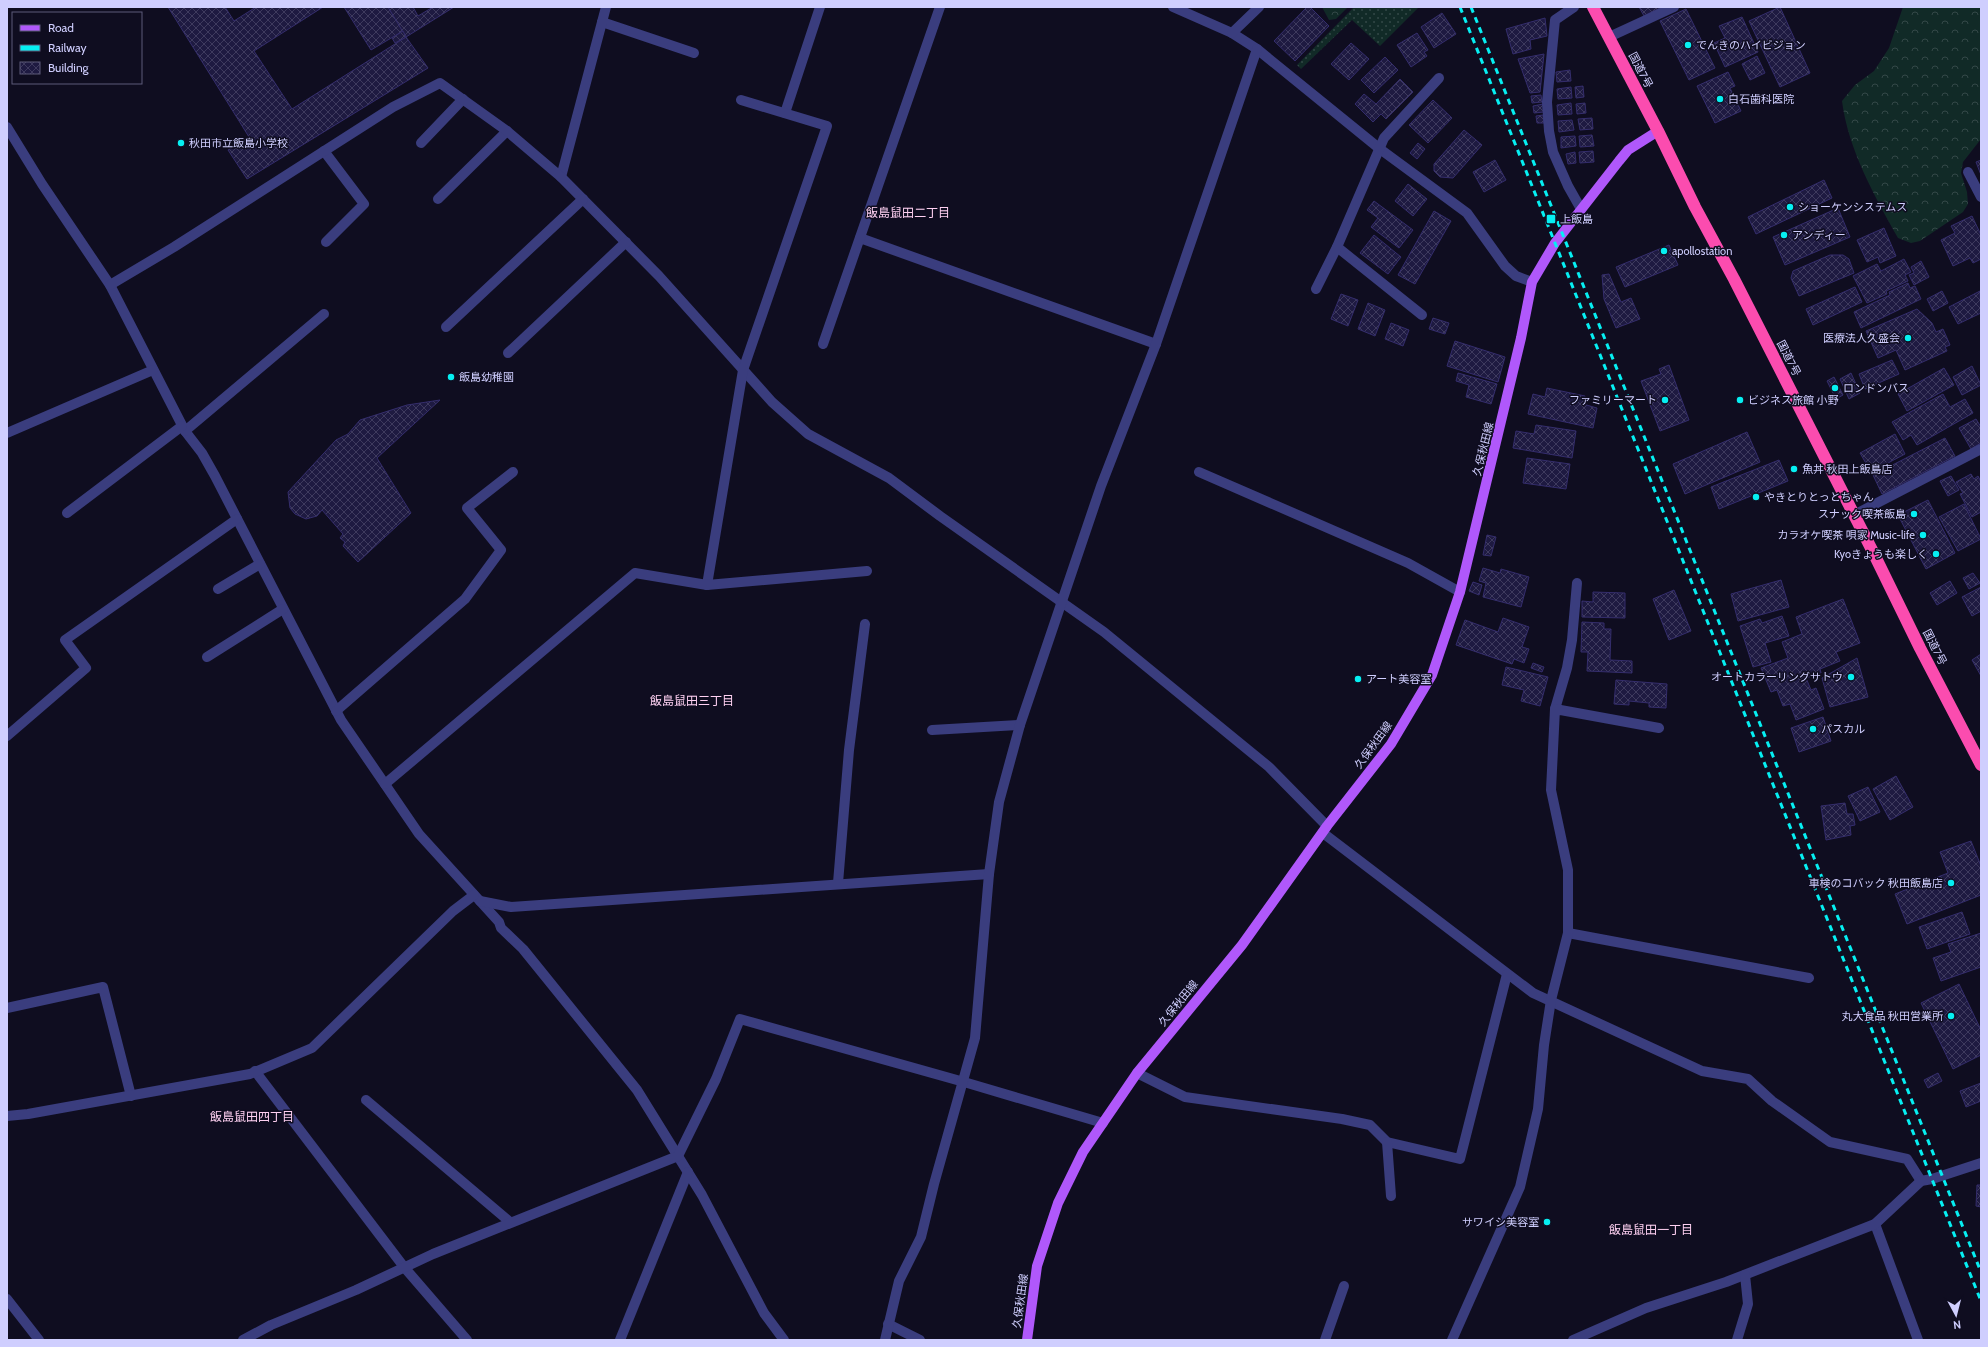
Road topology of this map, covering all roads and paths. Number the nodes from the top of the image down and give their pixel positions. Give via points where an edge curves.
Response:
1 (606, 7) edge
2 (820, 7) edge
3 (940, 7) edge
4 (1173, 7) edge
5 (1259, 7) edge
6 (1574, 7) edge
7 (1593, 7) edge
8 (1674, 7) edge
9 (602, 22) junction
10 (1232, 33) junction
11 (1609, 37) junction
12 (1258, 49) junction
13 (694, 53) dead end
14 (1439, 78) dead end
15 (462, 99) junction
16 (741, 100) dead end
17 (785, 113) junction
18 (7, 127) edge
19 (507, 131) junction
20 (1658, 131) junction
21 (422, 144) dead end
22 (1380, 148) junction
23 (324, 151) junction
24 (1968, 172) dead end
25 (562, 177) junction
26 (1981, 197) edge
27 (438, 199) dead end
28 (582, 199) junction
29 (1581, 209) junction
30 (860, 238) junction
31 (326, 242) dead end
32 (626, 242) junction
33 (1337, 247) junction
34 (1532, 282) junction
35 (110, 285) junction
36 (1316, 289) dead end
37 (324, 314) dead end
38 (1422, 315) dead end
39 (446, 327) dead end
40 (823, 344) dead end
41 (1156, 344) junction
42 (508, 352) dead end
43 (153, 370) junction
44 (743, 370) junction
45 (183, 428) junction
46 (7, 433) edge
47 (1981, 449) edge
48 (513, 472) dead end
49 (1199, 472) dead end
50 (67, 513) dead end
51 (1854, 515) junction
52 (237, 519) junction
53 (260, 564) junction
54 (867, 570) dead end
55 (1577, 583) dead end
56 (707, 584) junction
57 (218, 589) dead end
58 (1460, 592) junction
59 (1061, 600) junction
60 (283, 609) junction
61 (865, 624) dead end
62 (208, 657) dead end
63 (1555, 709) junction
64 (336, 711) junction
65 (1020, 725) junction
66 (1659, 728) dead end
67 (932, 730) dead end
68 (7, 736) edge
69 (1981, 765) edge
70 (385, 784) junction
71 (1325, 829) junction
72 (989, 874) junction
73 (838, 883) junction
74 (477, 898) junction
75 (1568, 933) junction
76 (1507, 974) junction
77 (1809, 978) dead end
78 (1551, 1000) junction
79 (7, 1008) edge
80 (255, 1071) junction
81 (1137, 1073) junction
82 (964, 1082) junction
83 (131, 1096) junction
84 (366, 1100) dead end
85 (7, 1116) edge
86 (1103, 1123) junction
87 (1388, 1142) junction
88 (678, 1156) junction
89 (1981, 1163) edge
90 (688, 1172) junction
91 (1921, 1181) junction
92 (1391, 1196) dead end
93 (510, 1222) junction
94 (1875, 1224) junction
95 (404, 1267) junction
96 (1745, 1275) junction
97 (1344, 1286) dead end
98 (7, 1299) edge
99 (888, 1324) junction
100 (39, 1340) edge
101 (243, 1340) edge
102 (467, 1340) edge
103 (620, 1340) edge
104 (784, 1340) edge
105 (885, 1340) edge
106 (920, 1340) edge
107 (1027, 1340) edge
108 (1325, 1340) edge
109 (1452, 1340) edge
110 (1573, 1340) edge
111 (1737, 1340) edge
112 (1918, 1340) edge

1 - 9 street
2 - 17 street
3 - 30 street
4 - 10 street
5 - 10 street
6 - 29 street via 1555,20 1547,102 1553,152
7 - 11 highway, 国道7号
8 - 11 street
9 - 13 street
9 - 25 street
10 - 12 street
11 - 20 highway, 国道7号
12 - 22 street
12 - 41 street
14 - 22 street via 1384,138
15 - 19 street
15 - 21 street
15 - 23 street via 440,83 393,108
16 - 17 street
17 - 44 street via 827,126
18 - 35 street
19 - 25 street
19 - 27 street
20 - 29 main road, 久保秋田線 via 1628,150
20 - 51 highway, 国道7号 via 1695,208
22 - 33 street
22 - 34 street via 1467,213 1504,266 1516,276
23 - 31 street via 364,204
23 - 35 street
24 - 26 street
25 - 28 street
28 - 32 street
28 - 39 street
29 - 34 main road, 久保秋田線 via 1555,243
30 - 40 street
30 - 41 street
32 - 42 street
32 - 44 street
33 - 36 street
33 - 38 street
34 - 58 main road, 久保秋田線
35 - 43 street
37 - 45 street
41 - 59 street via 1101,486
43 - 45 street
43 - 46 street
44 - 56 street
44 - 59 street via 772,402 808,434 889,478
45 - 50 street
45 - 52 street via 202,453
47 - 51 street
48 - 64 street via 467,508 501,550 466,598
49 - 58 street via 1408,563
51 - 69 highway, 国道7号
52 - 53 street
52 - 68 street via 65,640 86,668
53 - 57 street
53 - 60 street
54 - 56 street
55 - 63 street via 1572,640
56 - 70 street via 635,573
58 - 71 main road, 久保秋田線 via 1432,675 1391,744
59 - 65 street
59 - 71 street via 1269,767
60 - 62 street
60 - 64 street
61 - 73 street via 849,750
63 - 66 street
63 - 75 street via 1551,790 1568,870
64 - 70 street
65 - 67 street
65 - 72 street via 999,802
70 - 74 street via 419,834
71 - 76 street
71 - 81 main road, 久保秋田線 via 1242,945
72 - 73 street
72 - 82 street via 975,1038
73 - 74 street via 511,907
74 - 80 street via 453,911 312,1048
74 - 88 street via 562,995 638,1090
75 - 77 street
75 - 78 street
76 - 78 street via 1533,992
76 - 87 street via 1460,1159
78 - 91 street via 1702,1071 1748,1080 1772,1101 1830,1142 1907,1159
78 - 109 street via 1538,1109 1520,1186
79 - 83 street via 103,987
80 - 83 street
80 - 95 street
81 - 86 main road, 久保秋田線
81 - 87 street via 1185,1097 1370,1125
82 - 86 street
82 - 88 street via 740,1019 716,1079
82 - 99 street via 934,1184 922,1238 900,1281
83 - 85 street
84 - 93 street
86 - 107 main road, 久保秋田線 via 1083,1152 1058,1203 1037,1266
87 - 92 street
88 - 90 street
88 - 93 street
89 - 91 street
90 - 103 street
90 - 104 street via 764,1313
91 - 94 street
93 - 95 street
94 - 96 street
94 - 112 street
95 - 101 street via 271,1325
95 - 102 street
96 - 110 street via 1646,1308
96 - 111 street via 1748,1304
97 - 108 street
98 - 100 street
99 - 105 street
99 - 106 street

